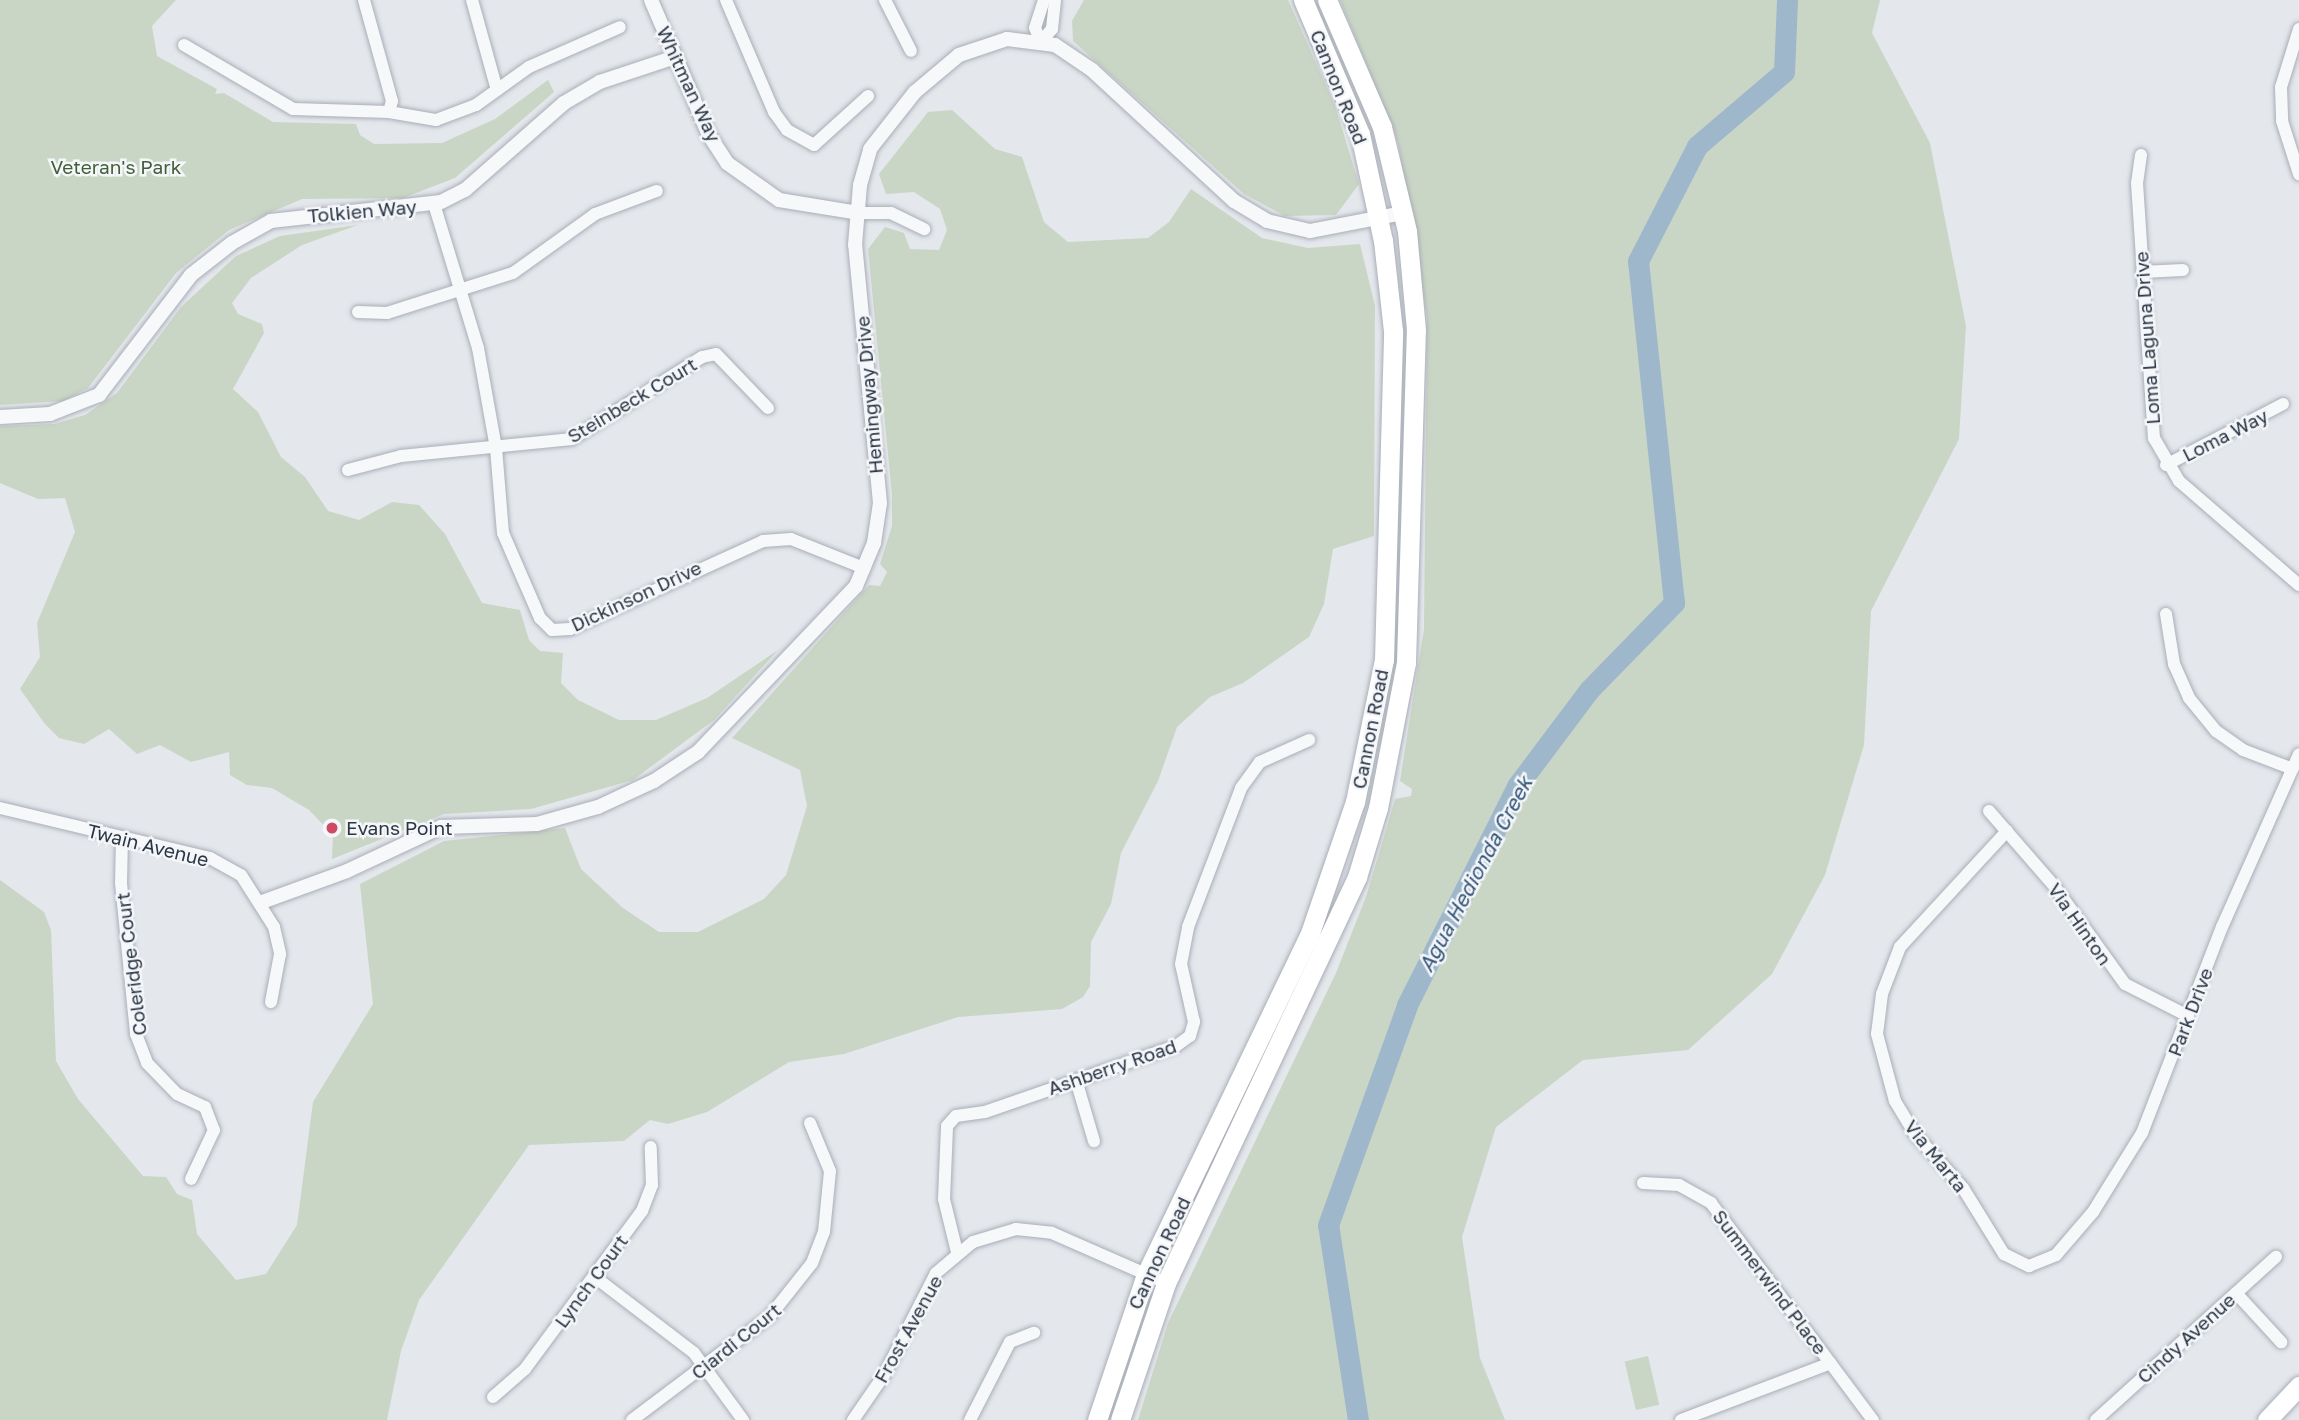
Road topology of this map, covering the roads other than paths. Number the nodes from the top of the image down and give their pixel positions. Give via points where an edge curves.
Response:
1 (364, 0) edge
2 (472, 0) edge
3 (651, 0) edge
4 (726, 0) edge
5 (885, 0) edge
6 (1044, 0) edge
7 (1055, 0) edge
8 (1303, 0) edge
9 (1327, 0) edge
10 (620, 27) dead end
11 (2299, 29) edge
12 (1041, 42) junction
13 (184, 45) dead end
14 (911, 51) dead end
15 (675, 57) junction
16 (497, 90) junction
17 (868, 96) dead end
18 (389, 112) junction
19 (2141, 155) dead end
20 (2299, 174) edge
21 (657, 191) dead end
22 (434, 204) junction
23 (858, 212) junction
24 (1403, 213) junction
25 (1380, 219) junction
26 (925, 229) dead end
27 (2183, 270) dead end
28 (2142, 272) junction
29 (460, 290) junction
30 (358, 312) dead end
31 (2283, 404) dead end
32 (768, 408) dead end
33 (0, 417) edge
34 (496, 448) junction
35 (2166, 465) junction
36 (348, 470) dead end
37 (864, 568) junction
38 (2299, 585) edge
39 (2166, 614) dead end
40 (1309, 740) dead end
41 (2299, 754) edge
42 (2293, 769) junction
43 (0, 808) edge
44 (1989, 811) dead end
45 (2007, 831) junction
46 (122, 837) junction
47 (262, 902) junction
48 (271, 1002) dead end
49 (2188, 1016) junction
50 (1076, 1080) junction
51 (810, 1123) dead end
52 (1094, 1140) dead end
53 (651, 1147) dead end
54 (191, 1179) dead end
55 (1643, 1183) dead end
56 (957, 1252) junction
57 (2056, 1255) joint
58 (2276, 1257) dead end
59 (1146, 1274) junction
60 (596, 1278) junction
61 (1166, 1283) junction
62 (2236, 1293) junction
63 (1034, 1333) dead end
64 (2281, 1342) dead end
65 (1831, 1363) junction
66 (708, 1367) junction
67 (2299, 1386) edge
68 (493, 1397) dead end
69 (859, 1418) edge
70 (632, 1420) edge
71 (743, 1420) edge
72 (970, 1420) edge
73 (1097, 1420) edge
74 (1120, 1420) edge
75 (1681, 1420) edge
76 (1873, 1420) edge
77 (2096, 1420) edge
78 (2267, 1420) edge

1 - 18 street via 392,101
2 - 16 street
3 - 15 street, Whitman Way
4 - 17 street via 774,112 788,130 814,145
5 - 14 street
6 - 12 street via 1035,28
7 - 12 street via 1052,29
8 - 25 main road, Cannon Road via 1360,134
9 - 24 main road, Cannon Road via 1381,127
10 - 16 street via 529,67
11 - 20 street via 2281,87 2282,121
12 - 23 street, Hemingway Drive via 1007,39 959,55 915,92 870,149
12 - 25 street, Hemingway Drive via 1092,70 1258,218 1310,231
13 - 18 street via 293,109
15 - 22 street, Tolkien Way via 600,82 564,103 465,190
15 - 23 street, Whitman Way via 709,135 746,181 786,202
16 - 18 street via 476,105 436,120
19 - 28 street, Loma Laguna Drive via 2137,183
21 - 29 street via 595,214 513,273
22 - 29 street, Dickinson Drive
22 - 33 street, Tolkien Way via 271,221 232,243 191,275 99,395 50,414
23 - 26 street, Whitman Way via 891,213
23 - 37 street, Hemingway Drive via 855,245 880,503 874,543
24 - 25 street, Hemingway Drive
24 - 61 main road, Cannon Road via 1416,330 1413,532 1406,663 1387,767 1357,877 1330,945
25 - 59 main road, Cannon Road via 1393,331 1391,531 1384,660 1355,802 1310,936
27 - 28 street
28 - 35 street, Loma Laguna Drive via 2154,438
29 - 30 street via 387,313
29 - 34 street, Dickinson Drive via 478,348
31 - 35 street, Loma Way
32 - 34 street, Steinbeck Court via 716,354 702,357 572,439
34 - 36 street, Steinbeck Court via 401,456
34 - 37 street, Dickinson Drive via 503,533 540,618 552,630 570,629 762,541 791,539
35 - 38 street, Loma Laguna Drive
37 - 47 street, Hemingway Drive via 830,615 698,752 654,782 598,807 537,824 441,827
39 - 42 street via 2174,664 2189,698 2216,731 2243,750
40 - 50 street, Ashberry Road via 1260,762 1241,788 1188,927 1181,964 1194,1022 1190,1036 1176,1046
41 - 42 street, Park Drive
42 - 49 street, Park Drive
43 - 46 street, Twain Avenue
44 - 45 street, Via Hinton
45 - 49 street, Via Hinton via 2125,984
45 - 57 street, Via Marta via 1900,947 1882,994 1877,1034 1895,1101 1914,1133 1963,1188 2004,1254 2029,1266
46 - 47 street, Twain Avenue via 210,858 241,875
46 - 54 street, Coleridge Court via 121,884 136,1034 147,1063 177,1094 205,1107 214,1130
47 - 48 street, Twain Avenue via 280,954
49 - 57 street, Park Drive via 2142,1133 2111,1188
50 - 52 street
50 - 56 street, Ashberry Road via 956,1116 947,1126 944,1199
51 - 66 street, Ciardi Court via 830,1171 824,1232 812,1263 770,1316
53 - 60 street, Lynch Court via 652,1185 642,1211
55 - 65 street, Summerwind Place via 1679,1185 1711,1203
56 - 59 street, Frost Avenue via 994,1233 1016,1229 1052,1233
56 - 69 street, Frost Avenue via 936,1273
58 - 62 street, Cindy Avenue
59 - 61 street, Frost Avenue
59 - 73 main road, Cannon Road
60 - 66 street
60 - 68 street, Lynch Court via 525,1369
61 - 74 main road, Cannon Road
62 - 64 street
62 - 77 street, Cindy Avenue
63 - 72 street via 1010,1342
65 - 75 street
65 - 76 street, Summerwind Place
66 - 70 street, Ciardi Court
66 - 71 street
67 - 78 main road

